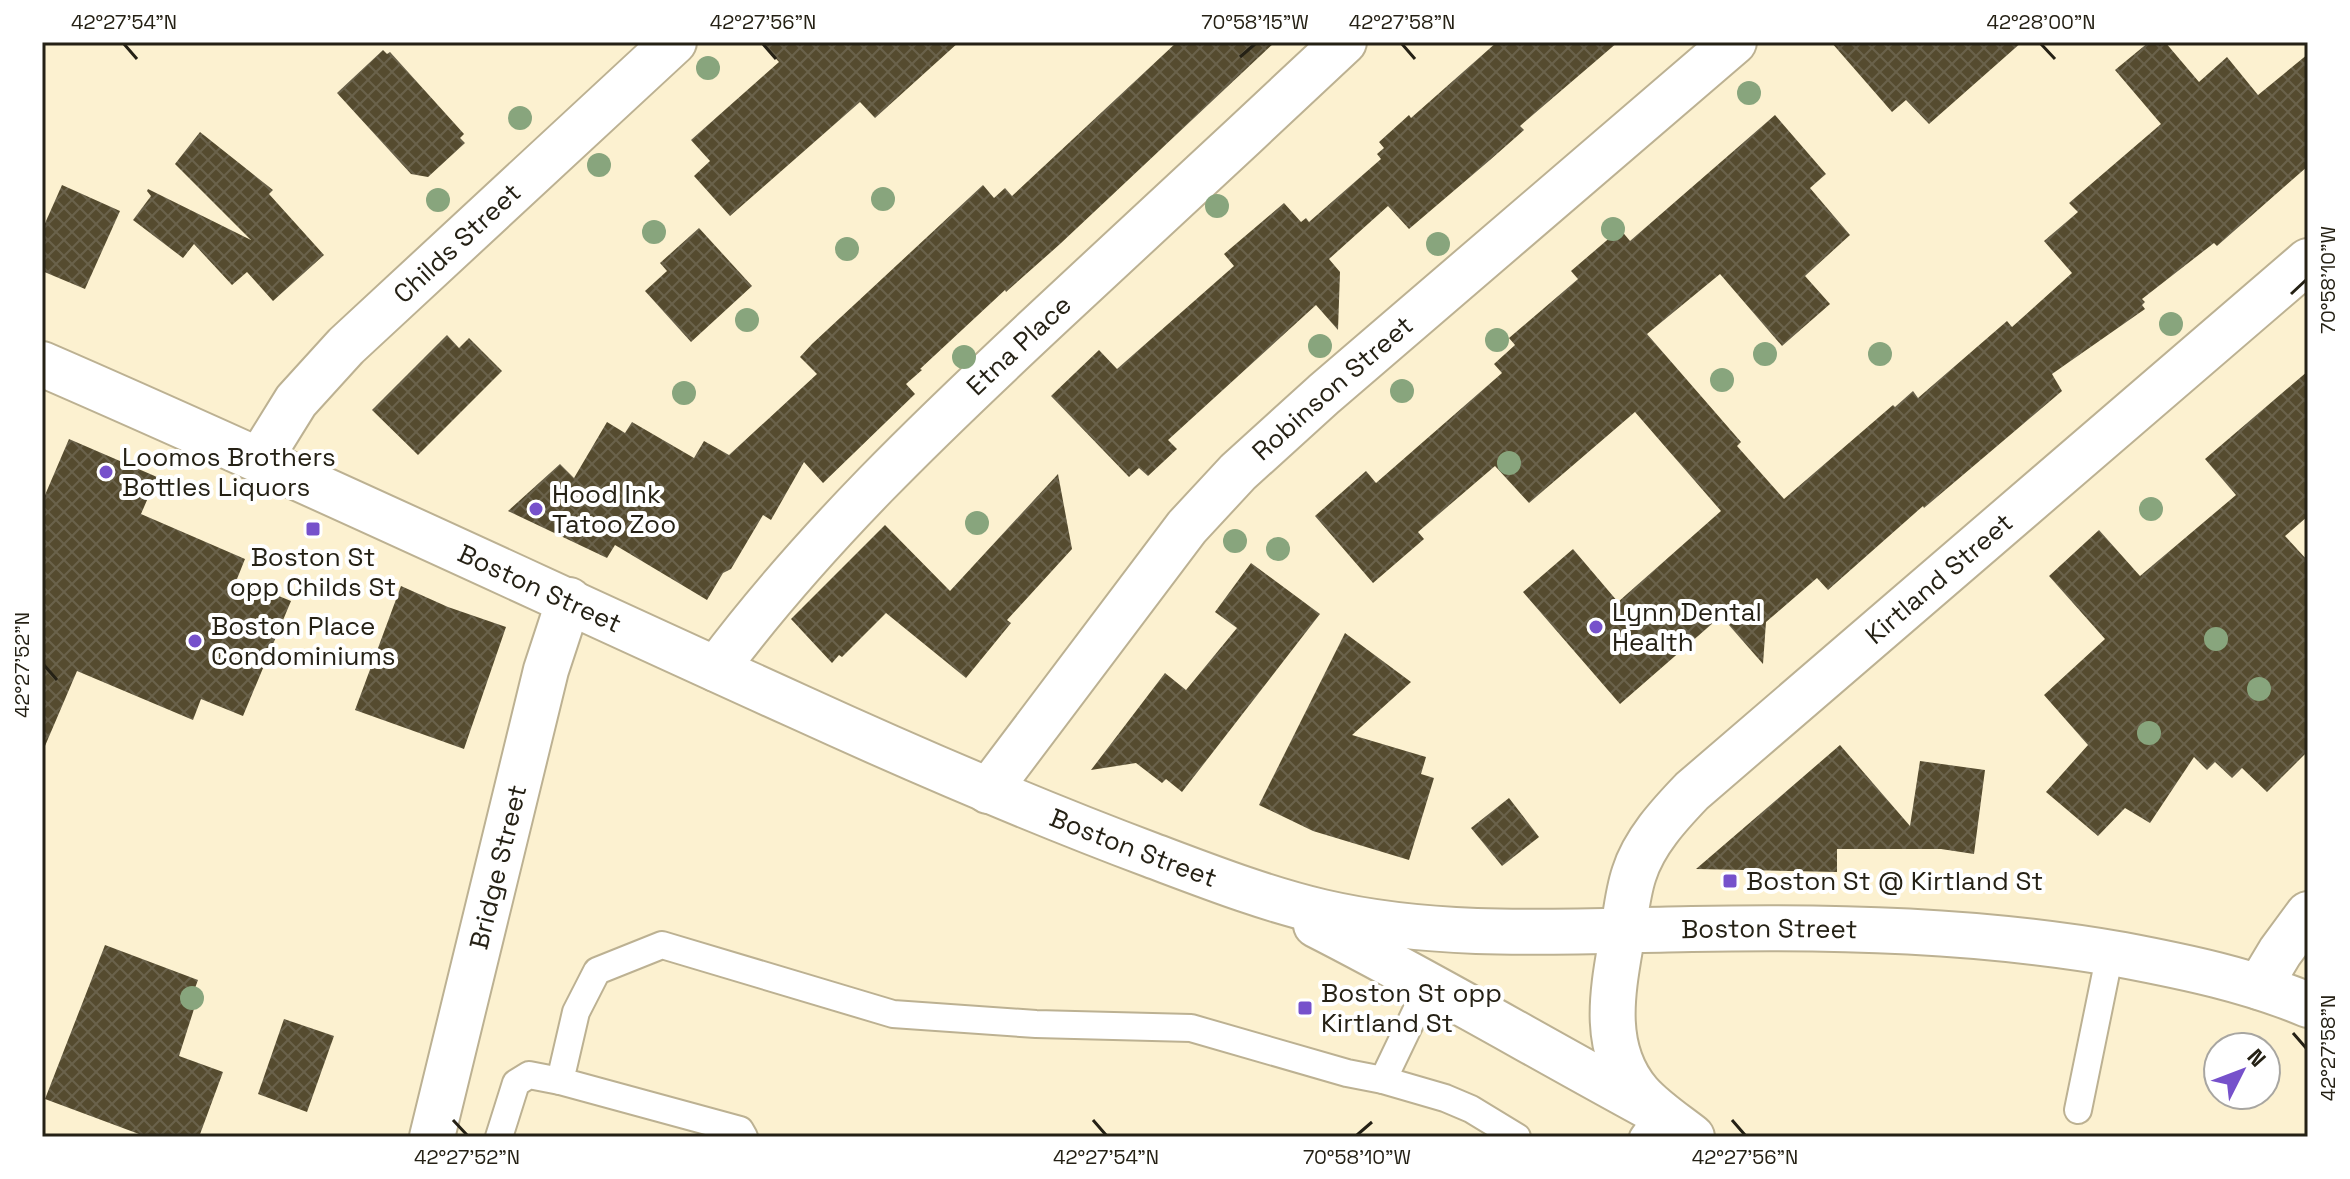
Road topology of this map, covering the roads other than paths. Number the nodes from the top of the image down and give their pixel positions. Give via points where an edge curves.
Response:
1 (674, 42) edge
2 (1344, 42) edge
3 (1734, 42) edge
4 (2308, 261) edge
5 (42, 364) edge
6 (260, 459) junction
7 (569, 600) junction
8 (716, 669) junction
9 (988, 791) junction
10 (1249, 892) junction
11 (2308, 914) edge
12 (1623, 931) junction
13 (2110, 953) junction
14 (1429, 984) junction
15 (2259, 987) junction
16 (2308, 1005) edge
17 (1383, 1080) junction
18 (560, 1081) junction
19 (2078, 1110) dead end
20 (1665, 1129) edge
21 (432, 1137) edge
22 (499, 1137) edge
23 (744, 1137) edge
24 (1517, 1137) edge

1 - 6 street, Childs Street via 346,346 296,401
2 - 8 street, Etna Place via 913,445 756,614
3 - 9 street, Robinson Street via 1238,472 1178,538
4 - 12 street, Kirtland Street via 1692,791 1639,860
5 - 6 street, Boston Street
6 - 7 street, Boston Street
7 - 8 street, Boston Street
7 - 21 street, Bridge Street via 546,670
8 - 9 street, Boston Street
9 - 10 street, Boston Street
10 - 12 street, Boston Street via 1325,913 1428,930
10 - 14 street
11 - 15 street
12 - 13 street, Boston Street via 1788,927 1972,934
12 - 20 street, Kirtland Street via 1611,1000 1615,1049 1629,1080
13 - 15 street, Boston Street
13 - 19 lane
14 - 17 lane
14 - 20 street
15 - 16 street, Boston Street
17 - 18 lane via 1191,1028 893,1014 662,945 597,971 576,1012
17 - 24 lane via 1458,1103
18 - 22 lane via 529,1075 516,1083
18 - 23 lane via 740,1130

